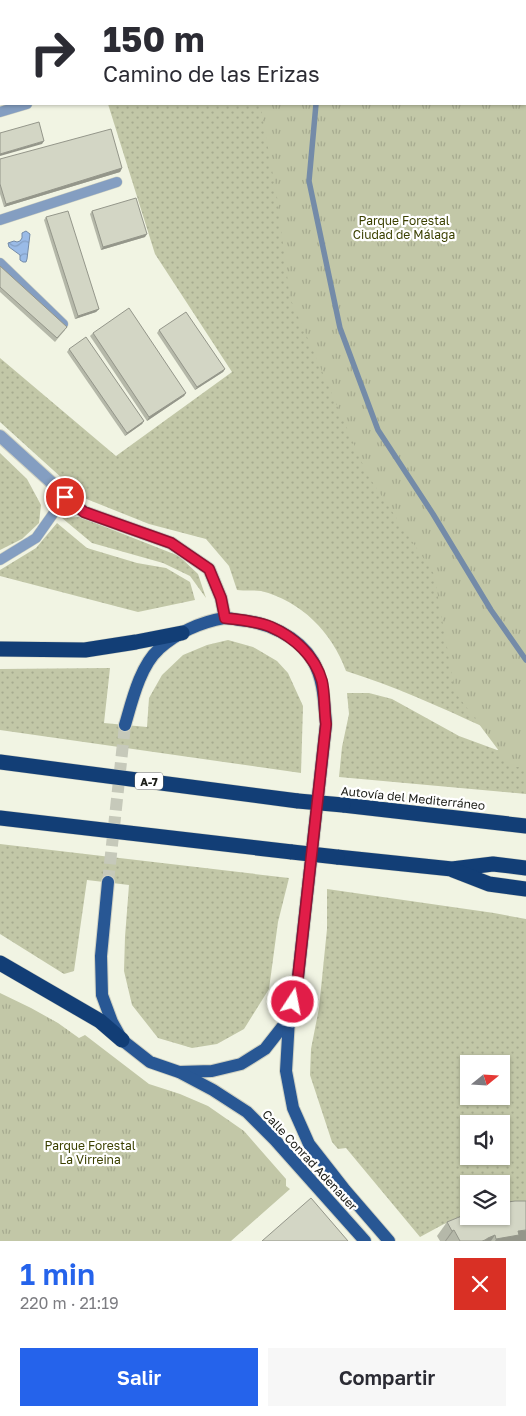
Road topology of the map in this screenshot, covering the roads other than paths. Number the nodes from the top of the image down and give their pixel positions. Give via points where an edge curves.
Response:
1 (24, 105) edge
2 (0, 112) edge
3 (117, 182) dead end
4 (0, 220) edge
5 (0, 263) edge
6 (64, 324) edge
7 (0, 436) edge
8 (65, 497) junction
9 (0, 560) edge
10 (225, 618) junction
11 (182, 633) junction
12 (0, 650) edge
13 (125, 725) tunnel mouth
14 (0, 762) edge
15 (0, 818) edge
16 (526, 826) edge
17 (526, 868) edge
18 (452, 869) junction
19 (108, 882) tunnel mouth
20 (526, 889) edge
21 (0, 963) edge
22 (290, 1017) junction
23 (122, 1040) junction
24 (179, 1072) junction
25 (365, 1241) edge
26 (389, 1241) edge

1 - 2 lane
3 - 4 lane
5 - 6 lane
7 - 8 street
8 - 9 lane via 36,538
8 - 10 street via 84,512 171,543 209,569
10 - 11 main road
10 - 22 main road, Calle Conrad Adenauer via 270,626 299,644 322,682 326,724 297,986
11 - 12 highway via 85,650
11 - 13 main road via 158,650 144,669
14 - 16 highway, Autovía del Mediterráneo / A-7, bridge via 298,801
15 - 18 highway, bridge
17 - 18 highway via 493,864
18 - 20 highway via 489,884
19 - 23 main road via 101,956 102,995
21 - 23 highway via 100,1021
22 - 24 main road via 265,1049 241,1064 212,1071
22 - 26 main road, Calle Conrad Adenauer via 286,1071 293,1108 309,1144
23 - 24 main road via 150,1062
24 - 25 main road, Calle Conrad Adenauer via 247,1112

